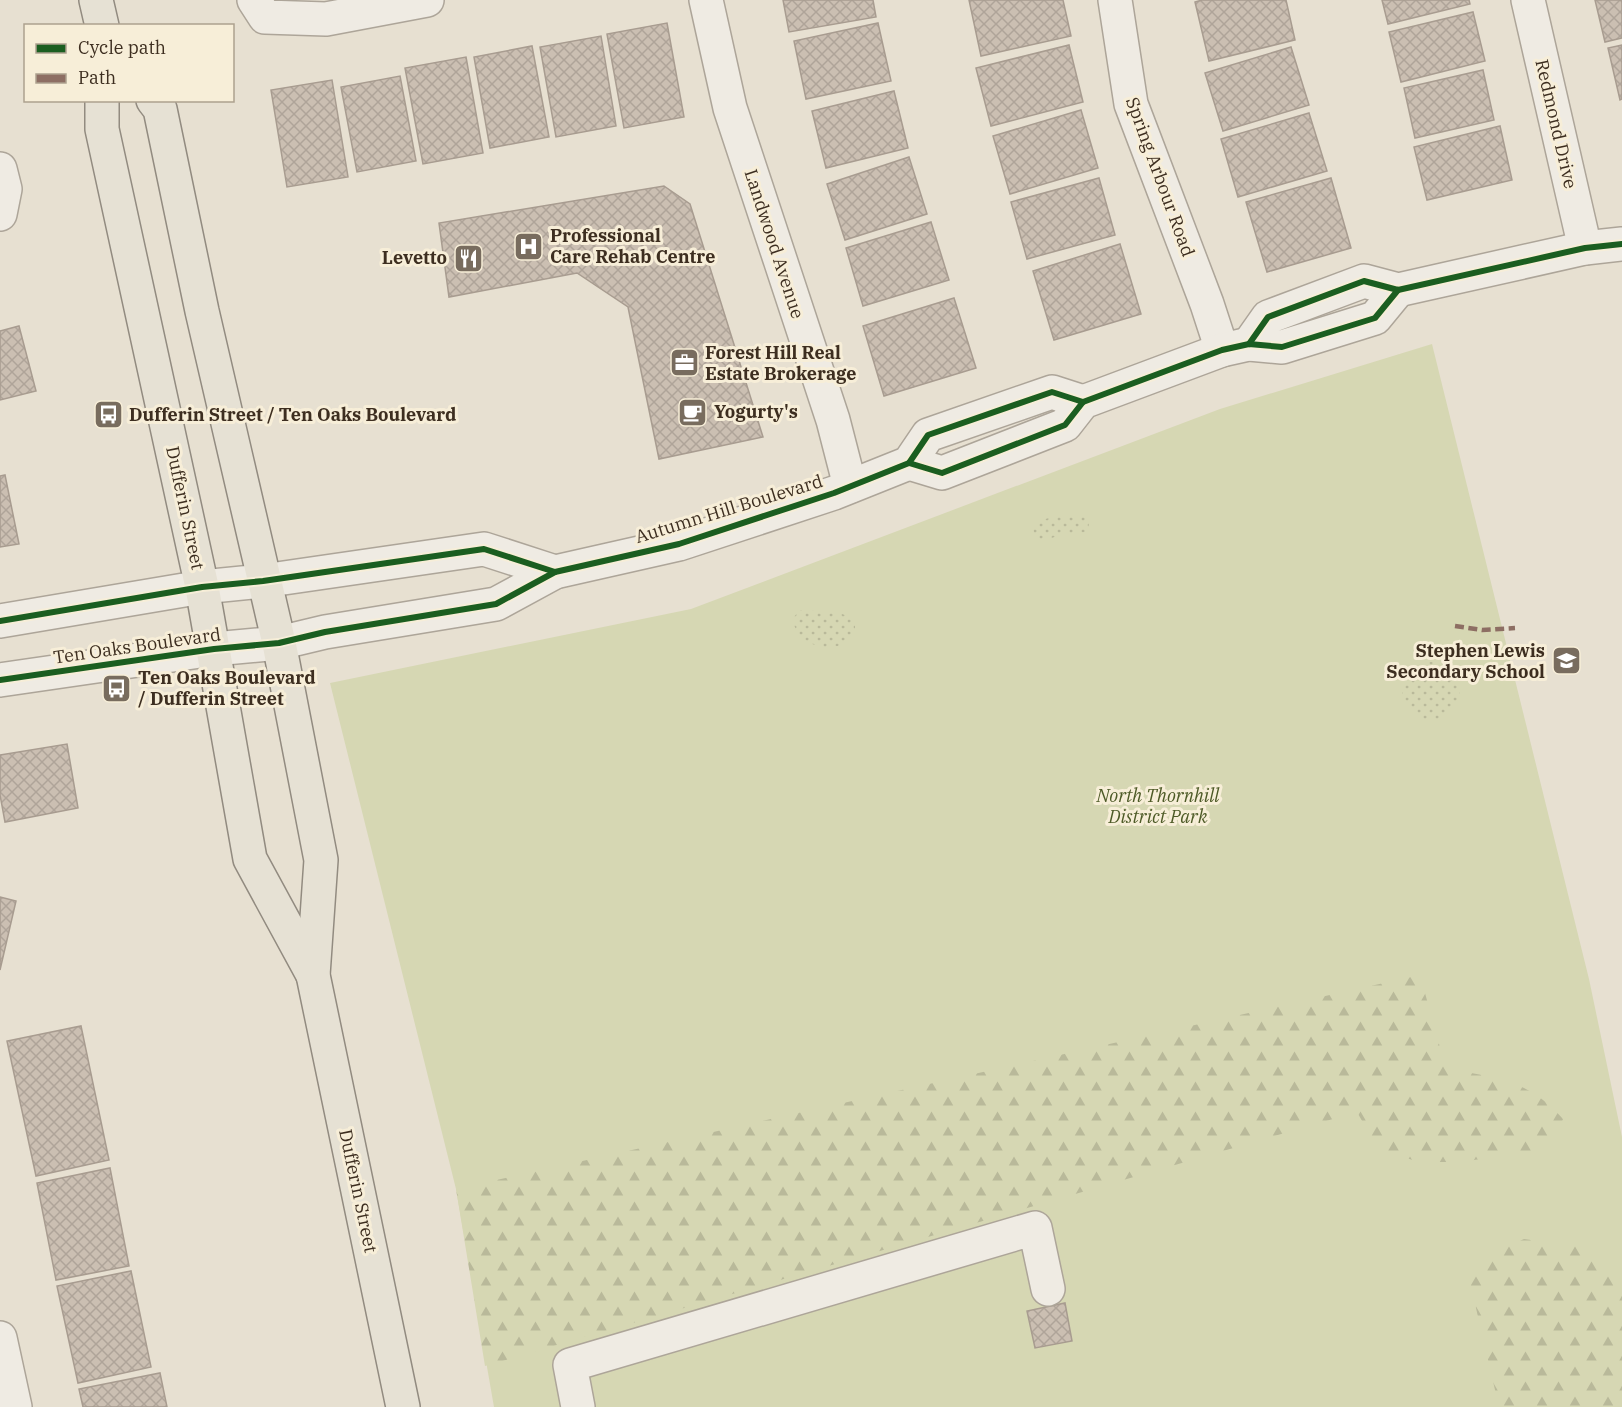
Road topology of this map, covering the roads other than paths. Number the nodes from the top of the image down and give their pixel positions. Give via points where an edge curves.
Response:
1 (96, 0) edge
2 (254, 0) edge
3 (427, 0) edge
4 (706, 0) edge
5 (1115, 0) edge
6 (1528, 0) edge
7 (102, 24) edge
8 (102, 102) edge
9 (155, 102) edge
10 (0, 169) edge
11 (0, 214) edge
12 (1622, 244) edge
13 (1585, 248) junction
14 (1235, 347) junction
15 (850, 486) junction
16 (555, 572) junction
17 (263, 582) junction
18 (202, 587) junction
19 (0, 621) edge
20 (279, 644) junction
21 (214, 649) junction
22 (0, 680) edge
23 (312, 975) junction
24 (1048, 1289) dead end
25 (0, 1338) edge
26 (15, 1407) edge
27 (403, 1407) edge
28 (578, 1407) edge

1 - 7 main road
2 - 3 street via 265,17 326,19
4 - 15 street, Landwood Avenue via 730,108 833,420
5 - 14 street, Spring Arbour Road via 1131,104 1207,304
6 - 13 street, Redmond Drive
8 - 18 main road, Dufferin Street via 102,129
9 - 17 main road, Dufferin Street via 160,109
10 - 11 street via 5,189
12 - 13 street
13 - 14 street via 1398,290 1364,281 1268,316
14 - 15 street, Autumn Hill Boulevard via 1083,402 1052,392 927,435 909,463
15 - 16 street, Autumn Hill Boulevard via 679,544
16 - 17 street via 484,549
16 - 20 street, Autumn Hill Boulevard via 496,604 325,632
17 - 18 street
17 - 20 main road, Dufferin Street
18 - 19 street
18 - 21 main road, Dufferin Street
20 - 21 street, Ten Oaks Boulevard
20 - 23 main road, Dufferin Street via 321,860
21 - 22 street, Ten Oaks Boulevard
21 - 23 main road, Dufferin Street via 250,859
23 - 27 main road, Dufferin Street
24 - 28 street via 1035,1228 570,1365
25 - 26 street

